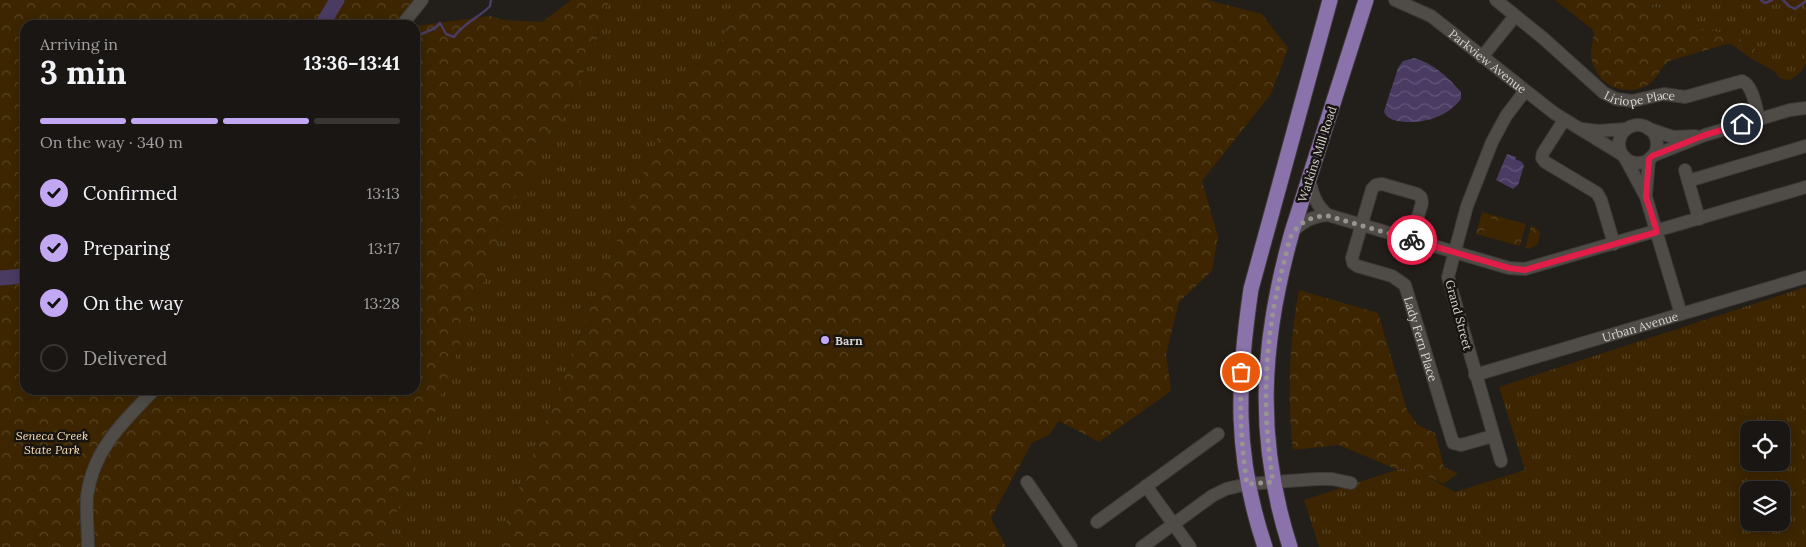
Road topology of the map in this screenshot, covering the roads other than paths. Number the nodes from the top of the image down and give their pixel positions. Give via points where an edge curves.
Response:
1 (422, 0) edge
2 (1330, 0) edge
3 (1366, 0) edge
4 (1395, 0) edge
5 (1496, 0) edge
6 (1515, 16) junction
7 (406, 20) edge
8 (1482, 57) junction
9 (1526, 91) junction
10 (1806, 108) edge
11 (1760, 119) junction
12 (1564, 120) junction
13 (1577, 128) junction
14 (1626, 129) junction
15 (1649, 129) junction
16 (1705, 135) junction
17 (1806, 146) edge
18 (1623, 156) junction
19 (1650, 157) junction
20 (1309, 178) junction
21 (1806, 187) edge
22 (1646, 197) junction
23 (1328, 216) junction
24 (1699, 219) junction
25 (1361, 225) junction
26 (1292, 232) junction
27 (1657, 232) junction
28 (1411, 240) junction
29 (1614, 244) junction
30 (1453, 252) junction
31 (1806, 276) edge
32 (1681, 314) junction
33 (1475, 375) junction
34 (149, 395) edge
35 (1218, 434) dead end
36 (1493, 436) junction
37 (1501, 462) dead end
38 (1026, 482) dead end
39 (1273, 482) junction
40 (1247, 484) junction
41 (1351, 484) dead end
42 (1146, 486) junction
43 (1096, 522) dead end
44 (1174, 524) junction
45 (88, 547) edge
46 (1071, 547) edge
47 (1142, 547) edge
48 (1190, 547) edge
49 (1265, 547) edge
50 (1290, 547) edge

1 - 7 street
2 - 40 main road via 1251,290 1241,372 1240,418
3 - 20 main road, Watkins Mill Road
4 - 8 street, Parkview Avenue via 1431,16
5 - 6 street, Liriope Place
6 - 8 street
6 - 11 street, Liriope Place via 1612,98 1632,101 1664,94 1685,96 1745,81
8 - 9 street, Parkview Avenue
9 - 12 street, Parkview Avenue
9 - 30 street, Grand Street via 1496,133 1469,200
10 - 11 street
11 - 16 street
12 - 13 street, Parkview Avenue
12 - 29 street via 1542,158 1598,193
13 - 14 street, Parkview Avenue via 1598,131
13 - 18 street, Parkview Avenue
14 - 15 street via 1635,125
14 - 18 street via 1619,144
15 - 16 street via 1673,137
15 - 19 street via 1656,142
16 - 19 street
17 - 24 street via 1686,175
18 - 19 street via 1639,163
18 - 22 street
19 - 22 street
20 - 23 street via 1315,199
20 - 26 main road, Watkins Mill Road
21 - 24 street
22 - 27 street
23 - 25 street
23 - 26 street via 1306,220
24 - 27 street
25 - 28 street
25 - 28 street via 1376,185 1408,191 1419,195 1422,200
25 - 36 street, Lady Fern Place via 1353,263 1397,278 1405,285 1453,443 1461,445
26 - 39 main road, Watkins Mill Road via 1274,306 1267,369 1266,415
27 - 29 street
27 - 32 street
28 - 30 street
29 - 30 street via 1524,270
30 - 33 street, Grand Street via 1448,282
31 - 32 street, Urban Avenue
32 - 33 street, Urban Avenue
33 - 36 street, Grand Street
34 - 45 street via 116,430 96,462 87,497
35 - 42 street
36 - 37 street, Grand Street
38 - 46 street
39 - 40 street
39 - 41 street via 1332,480
39 - 50 main road, Watkins Mill Road
40 - 44 street via 1216,493
40 - 49 main road
42 - 43 street
42 - 44 street
44 - 47 street
44 - 48 street

